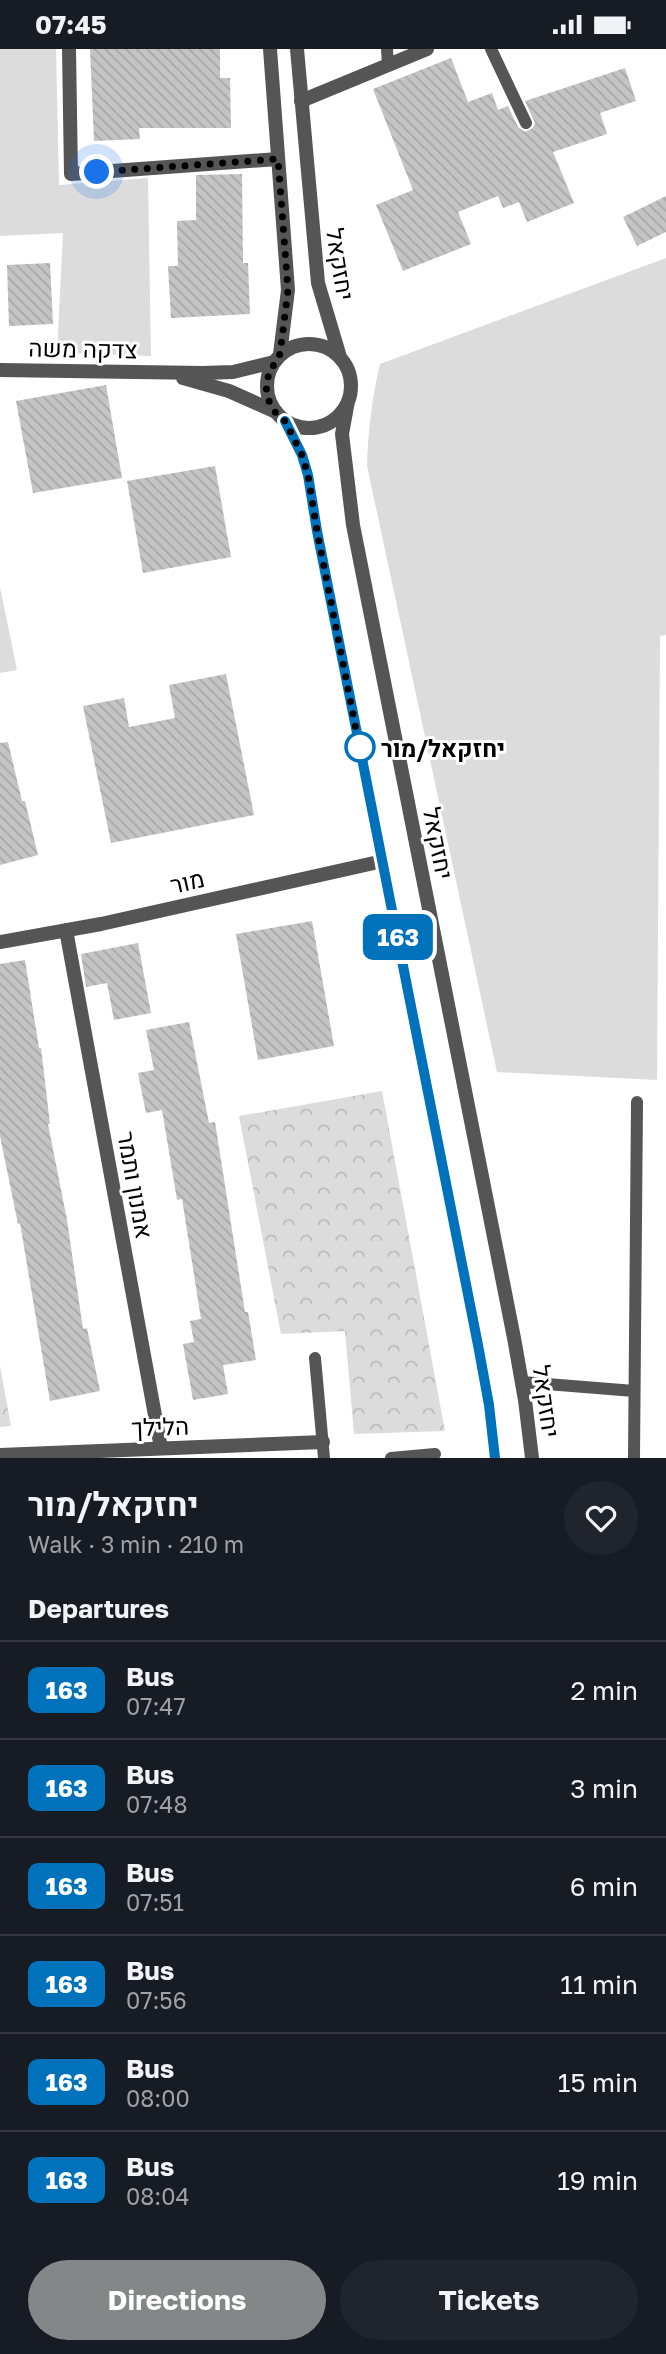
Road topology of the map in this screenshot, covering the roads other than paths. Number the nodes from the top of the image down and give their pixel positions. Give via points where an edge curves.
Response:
1 (69, 49) edge
2 (270, 49) edge
3 (297, 49) edge
4 (387, 49) edge
5 (427, 49) edge
6 (491, 49) edge
7 (388, 65) junction
8 (301, 101) junction
9 (526, 124) dead end
10 (278, 159) junction
11 (340, 357) junction
12 (277, 358) junction
13 (0, 370) edge
14 (164, 372) junction
15 (348, 401) junction
16 (279, 416) junction
17 (383, 861) junction
18 (66, 930) junction
19 (0, 942) edge
20 (637, 1102) dead end
21 (315, 1358) dead end
22 (522, 1382) junction
23 (634, 1391) junction
24 (323, 1442) junction
25 (161, 1448) junction
26 (435, 1454) dead end
27 (0, 1455) edge
28 (324, 1458) edge
29 (391, 1458) edge
30 (495, 1458) edge
31 (532, 1458) edge
32 (634, 1458) edge

1 - 10 street via 71,174
2 - 10 street, יחזקאל
3 - 8 street, יחזקאל
4 - 7 lane
5 - 7 street
6 - 9 lane
7 - 8 street
8 - 11 street, יחזקאל via 318,283
10 - 12 street, יחזקאל via 288,290
11 - 12 street via 329,349 304,344
11 - 15 street via 350,378
12 - 14 street, צדקה משה via 233,372
12 - 16 street via 266,386
13 - 14 street, צדקה משה
14 - 16 street, צדקה משה via 229,391
15 - 16 street via 333,421 321,427 296,427
15 - 22 street, יחזקאל via 342,434 353,525
16 - 17 street via 308,475
17 - 18 street, מור
17 - 30 street via 478,1345
18 - 19 street, מור
18 - 25 street, אמנון ותמר
20 - 23 lane
21 - 24 lane
22 - 23 lane
22 - 31 street, יחזקאל
23 - 32 lane
24 - 25 street, הלילך
24 - 28 lane
25 - 27 street, הלילך
26 - 29 lane

